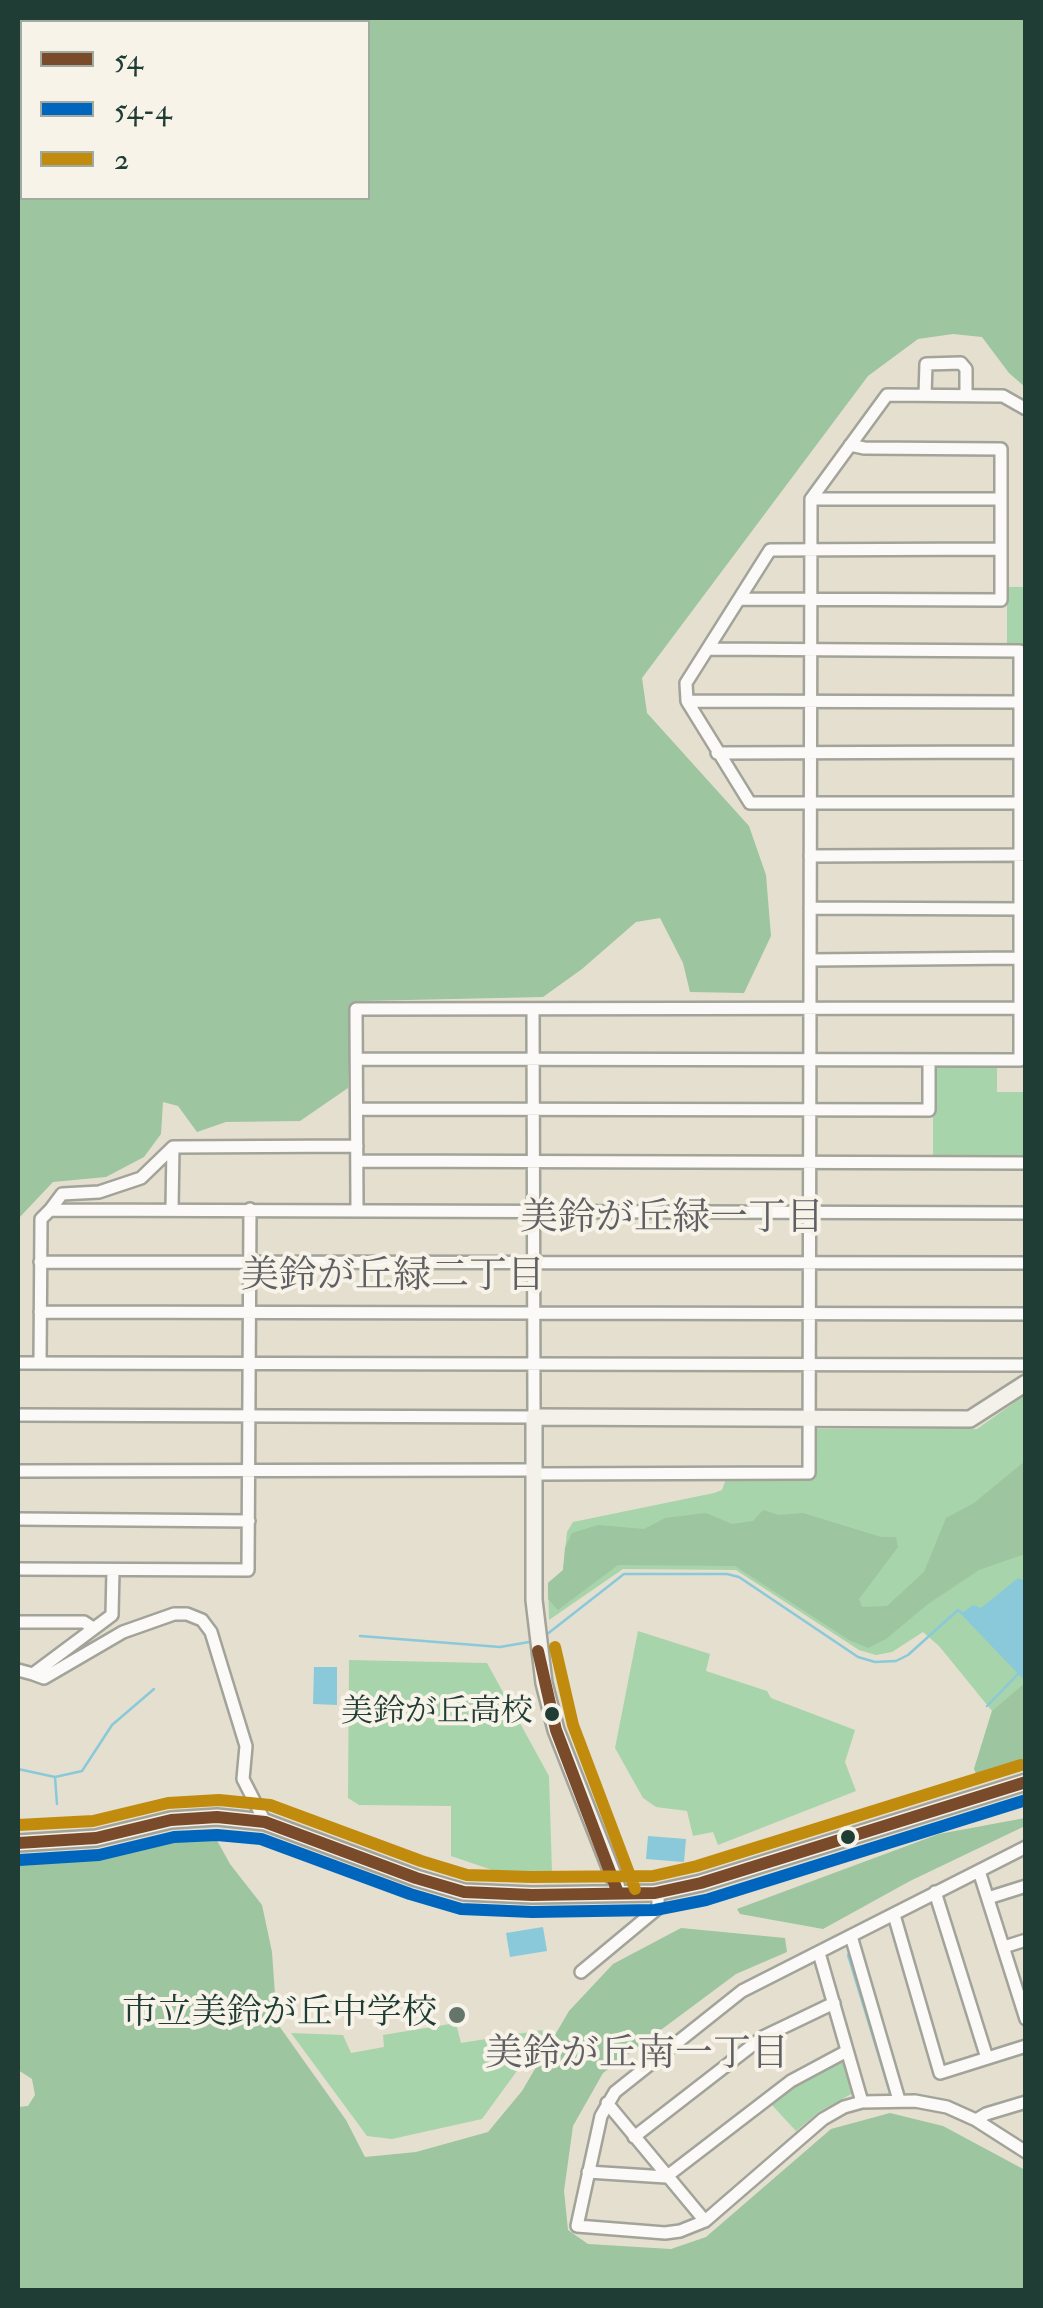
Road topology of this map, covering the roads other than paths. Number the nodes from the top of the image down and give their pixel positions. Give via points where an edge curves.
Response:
1 (925, 395) junction
2 (966, 395) junction
3 (1026, 409) edge
4 (850, 445) junction
5 (811, 499) junction
6 (1001, 499) junction
7 (1001, 549) junction
8 (810, 550) junction
9 (741, 600) junction
10 (810, 600) junction
11 (708, 648) junction
12 (810, 650) junction
13 (686, 701) junction
14 (810, 701) junction
15 (1020, 702) junction
16 (810, 752) junction
17 (1020, 752) junction
18 (717, 753) junction
19 (810, 803) junction
20 (1020, 803) junction
21 (1023, 855) edge
22 (810, 856) junction
23 (810, 908) junction
24 (1020, 909) junction
25 (1020, 958) junction
26 (810, 960) junction
27 (1019, 1008) junction
28 (533, 1009) junction
29 (810, 1010) junction
30 (356, 1059) junction
31 (534, 1059) junction
32 (810, 1060) junction
33 (929, 1061) junction
34 (534, 1109) junction
35 (357, 1110) junction
36 (810, 1111) junction
37 (357, 1146) junction
38 (172, 1147) junction
39 (357, 1161) junction
40 (534, 1162) junction
41 (809, 1163) junction
42 (1026, 1163) edge
43 (250, 1209) junction
44 (50, 1210) junction
45 (172, 1210) junction
46 (357, 1210) junction
47 (534, 1210) junction
48 (809, 1212) junction
49 (1026, 1213) edge
50 (40, 1262) junction
51 (250, 1262) junction
52 (534, 1263) junction
53 (809, 1263) junction
54 (1026, 1264) edge
55 (40, 1312) junction
56 (250, 1312) junction
57 (809, 1313) junction
58 (534, 1314) junction
59 (1026, 1314) edge
60 (18, 1363) edge
61 (40, 1363) junction
62 (250, 1363) junction
63 (809, 1364) junction
64 (1026, 1365) edge
65 (534, 1366) junction
66 (1026, 1383) edge
67 (18, 1415) edge
68 (250, 1415) junction
69 (534, 1418) junction
70 (810, 1419) junction
71 (534, 1470) junction
72 (250, 1471) junction
73 (18, 1472) edge
74 (18, 1519) edge
75 (248, 1521) junction
76 (18, 1570) edge
77 (113, 1570) junction
78 (18, 1622) edge
79 (93, 1628) junction
80 (18, 1670) edge
81 (33, 1674) junction
82 (1026, 1782) edge
83 (266, 1822) junction
84 (18, 1842) edge
85 (1026, 1847) edge
86 (979, 1870) junction
87 (1026, 1886) edge
88 (658, 1892) junction
89 (935, 1892) junction
90 (618, 1893) junction
91 (988, 1898) junction
92 (894, 1915) junction
93 (851, 1936) junction
94 (1026, 1940) edge
95 (1004, 1947) junction
96 (819, 1953) junction
97 (582, 1972) dead end
98 (1022, 1994) edge
99 (834, 2003) junction
100 (1026, 2019) edge
101 (1026, 2046) edge
102 (847, 2052) junction
103 (987, 2058) junction
104 (899, 2100) junction
105 (862, 2102) junction
106 (1026, 2102) edge
107 (606, 2103) junction
108 (976, 2120) junction
109 (634, 2137) junction
110 (1026, 2152) edge
111 (588, 2172) junction
112 (666, 2177) junction
113 (705, 2221) junction

1 - 2 street
1 - 2 street via 926,364 961,364
1 - 4 street via 887,395
2 - 3 street via 1003,396
4 - 5 street
4 - 6 street via 1001,449
5 - 6 street
5 - 8 street
6 - 7 street
7 - 8 street
7 - 10 street via 1001,600
8 - 9 street via 770,550
8 - 10 street
9 - 10 street
9 - 11 street
10 - 12 street
11 - 12 street
11 - 13 street via 686,683
12 - 14 street
12 - 15 street via 1020,651
13 - 14 street
13 - 18 street
14 - 15 street
14 - 16 street
15 - 17 street
16 - 17 street
16 - 18 street
16 - 19 street
17 - 20 street
18 - 19 street via 750,803
19 - 20 street
19 - 22 street
20 - 21 street
21 - 22 street
21 - 24 street
22 - 23 street
23 - 24 street
23 - 26 street
24 - 25 street
25 - 26 street
25 - 27 street
26 - 29 street
27 - 29 street
27 - 33 street via 1020,1060
28 - 29 street
28 - 30 street via 356,1009
28 - 31 street
29 - 32 street
30 - 31 street
30 - 35 street
31 - 32 street
31 - 34 street
32 - 33 street
32 - 36 street
33 - 36 street via 929,1110
34 - 35 street
34 - 36 street
34 - 40 street
35 - 37 street
36 - 41 street
37 - 38 street
37 - 39 street
38 - 44 street via 141,1178 99,1192 62,1194
38 - 45 street
39 - 40 street
39 - 46 street
40 - 41 street
40 - 47 street
41 - 42 street
41 - 48 street
43 - 45 street
43 - 46 street
43 - 51 street
44 - 45 street
44 - 50 street via 41,1220
46 - 47 street
47 - 48 street
47 - 52 street
48 - 49 street
48 - 53 street
50 - 51 street
50 - 55 street
51 - 52 street
51 - 56 street
52 - 53 street
52 - 58 street
53 - 54 street
53 - 57 street
55 - 56 street
55 - 61 street
56 - 58 street
56 - 62 street
57 - 58 street
57 - 59 street
57 - 63 street
58 - 65 street
60 - 61 street
61 - 62 street
62 - 65 street
62 - 68 street
63 - 64 street
63 - 65 street
63 - 70 street
65 - 69 street
66 - 70 street via 970,1419
67 - 68 street
68 - 69 street
68 - 72 street
69 - 70 street
69 - 71 street
70 - 71 street via 809,1474
71 - 72 street
71 - 90 street via 538,1651 556,1730
72 - 73 street
72 - 75 street
74 - 75 street
75 - 77 street via 248,1570
76 - 77 street
77 - 79 street via 112,1615
78 - 79 street via 84,1622
79 - 81 street
80 - 81 street
81 - 83 street via 44,1678 123,1632 174,1614 202,1620 246,1746 244,1780
82 - 88 street
83 - 84 street via 171,1820 96,1838
83 - 90 street via 464,1892
85 - 86 street
86 - 89 street
86 - 91 street
87 - 91 street
88 - 90 street
88 - 97 street via 658,1908
89 - 92 street
89 - 103 street
91 - 95 street
92 - 93 street
92 - 103 street via 940,2072
93 - 96 street
93 - 104 street
94 - 95 street
95 - 98 street
96 - 99 street
96 - 107 street via 742,1991
98 - 100 street
99 - 102 street
99 - 109 street via 763,2037
101 - 103 street
102 - 105 street
102 - 112 street via 791,2081
104 - 105 street
104 - 108 street via 932,2102
105 - 113 street via 823,2119
106 - 108 street
107 - 109 street
107 - 111 street
108 - 110 street
109 - 112 street
111 - 112 street
111 - 113 street via 577,2226 665,2233
112 - 113 street

